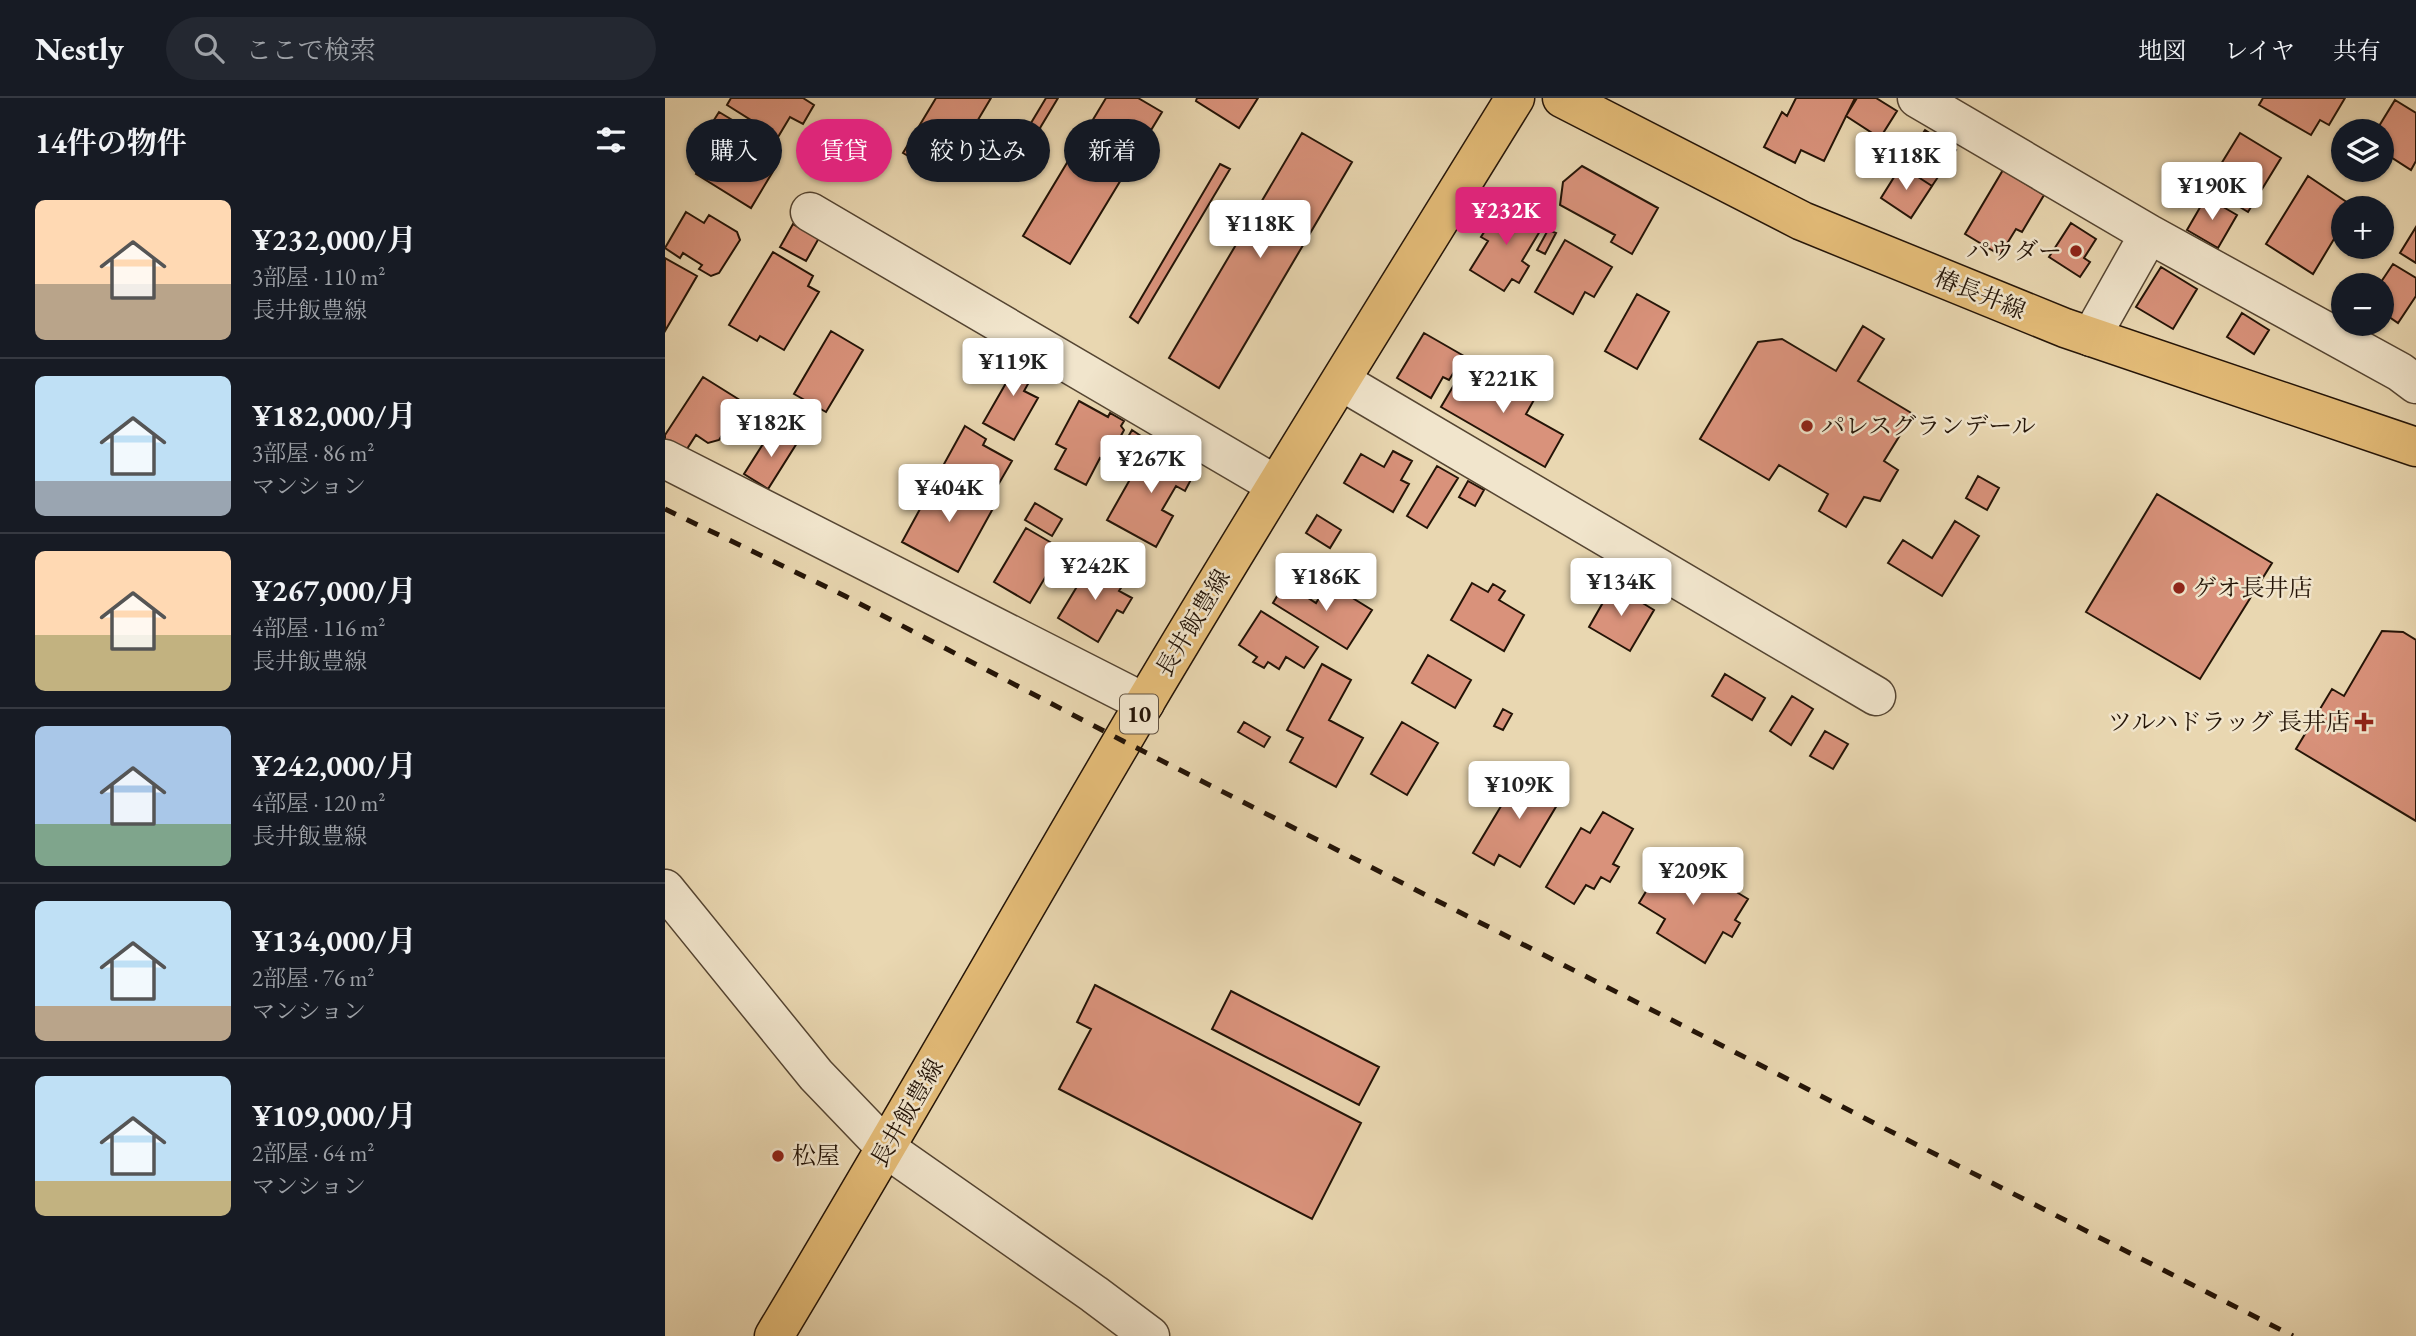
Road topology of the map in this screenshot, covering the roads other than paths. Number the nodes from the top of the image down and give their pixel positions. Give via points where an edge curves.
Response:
1 (1515, 98) edge
2 (1562, 98) edge
3 (1917, 98) edge
4 (810, 212) dead end
5 (2149, 234) junction
6 (2091, 337) junction
7 (1341, 381) junction
8 (2416, 384) edge
9 (2416, 447) edge
10 (665, 459) edge
11 (1276, 485) junction
12 (1876, 696) dead end
13 (1145, 703) junction
14 (665, 889) edge
15 (887, 1149) junction
16 (774, 1336) edge
17 (1150, 1336) edge

1 - 7 main road, 長井飯豊線 / 10
2 - 6 main road, 椿長井線 via 1802,221
3 - 5 street
4 - 11 street
5 - 6 street
5 - 8 street
6 - 9 main road, 椿長井線
7 - 11 main road, 長井飯豊線 / 10
7 - 12 street
10 - 13 street
11 - 13 main road, 長井飯豊線 / 10
13 - 15 main road, 長井飯豊線 / 10
14 - 15 street via 816,1076
15 - 16 main road, 長井飯豊線 / 10
15 - 17 street

